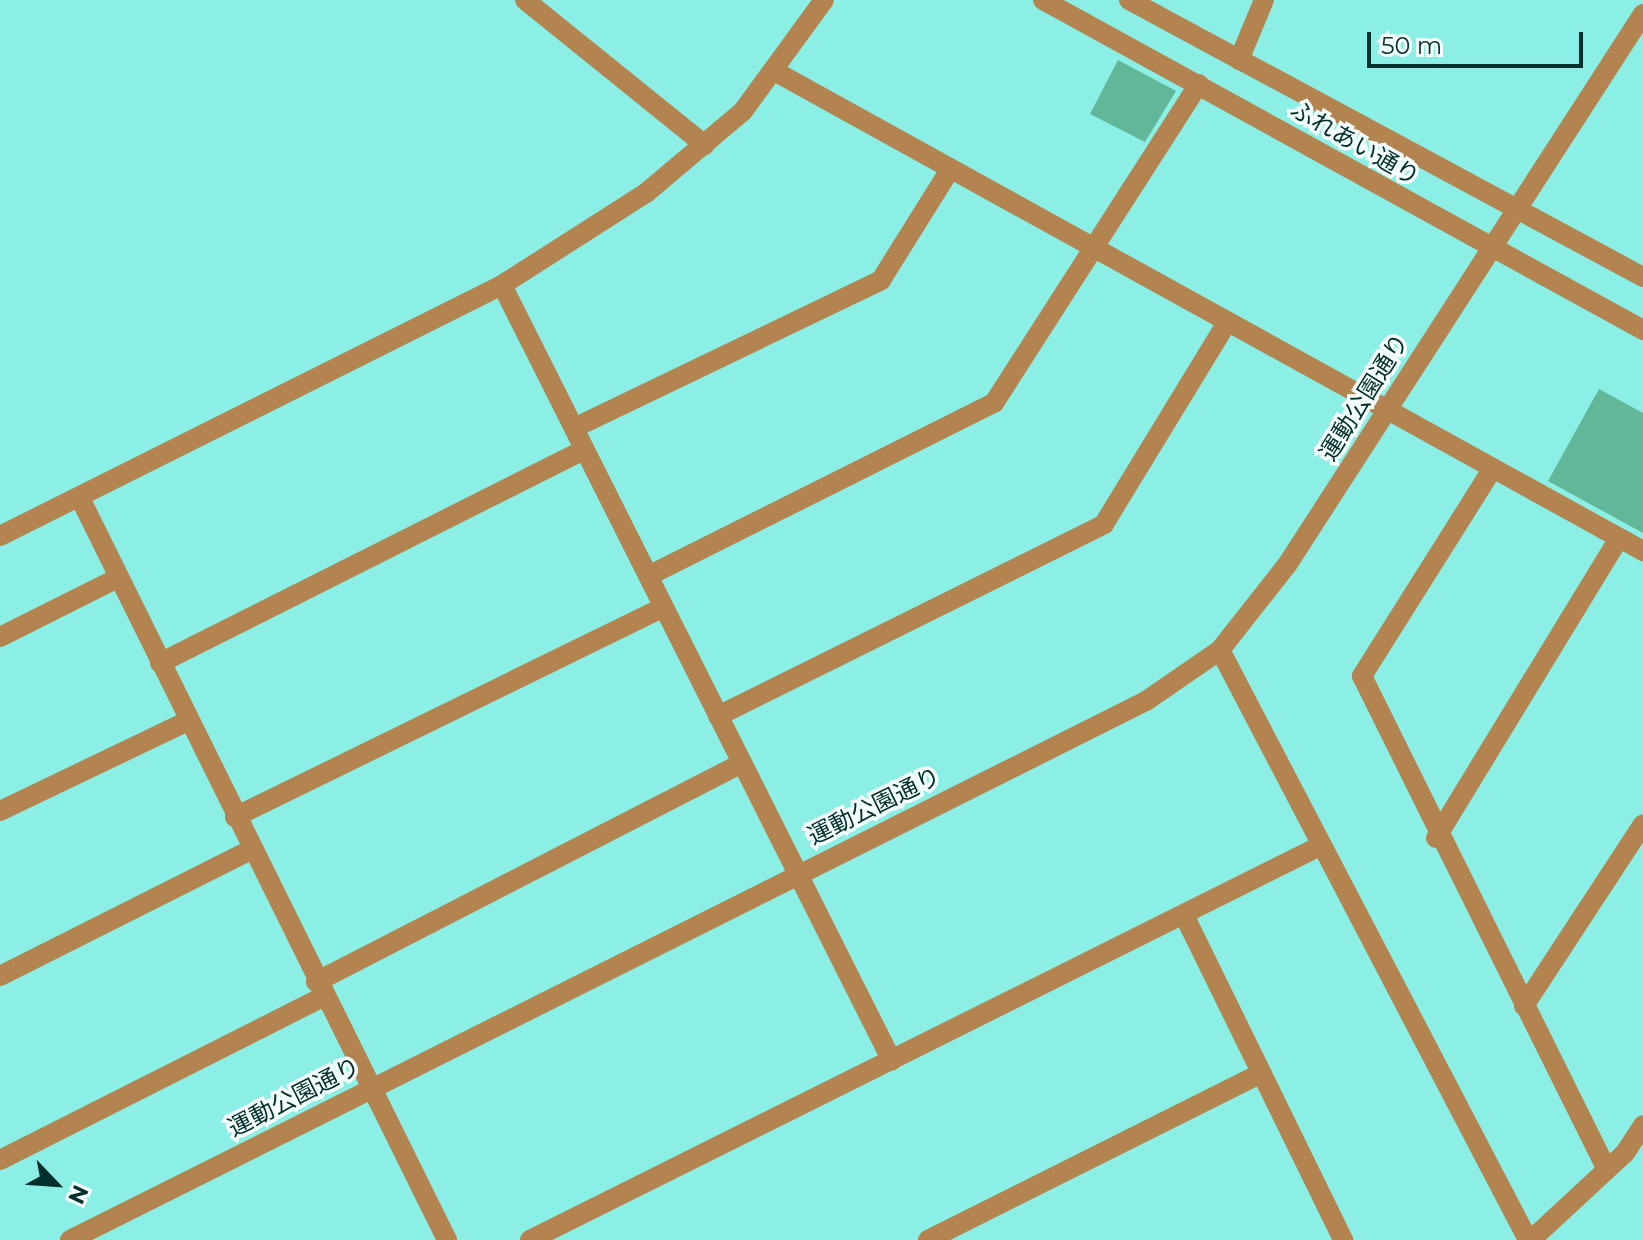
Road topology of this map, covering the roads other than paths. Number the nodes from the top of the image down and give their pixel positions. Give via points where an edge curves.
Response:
1 (525, 0) edge
2 (824, 0) edge
3 (1043, 0) edge
4 (1129, 0) edge
5 (1264, 0) edge
6 (1643, 14) edge
7 (1239, 60) junction
8 (776, 72) junction
9 (1199, 84) junction
10 (705, 145) junction
11 (949, 171) junction
12 (1516, 207) junction
13 (1489, 249) junction
14 (1092, 250) junction
15 (1643, 277) edge
16 (502, 285) junction
17 (1226, 324) junction
18 (1643, 330) edge
19 (1387, 409) junction
20 (574, 428) junction
21 (584, 450) junction
22 (1493, 468) junction
23 (81, 500) junction
24 (0, 536) edge
25 (1619, 538) junction
26 (1643, 551) edge
27 (650, 575) junction
28 (118, 578) junction
29 (663, 607) junction
30 (0, 637) edge
31 (1220, 650) junction
32 (160, 663) junction
33 (718, 716) junction
34 (188, 721) junction
35 (739, 765) junction
36 (0, 811) edge
37 (235, 817) junction
38 (1643, 824) edge
39 (1436, 838) junction
40 (1320, 846) junction
41 (251, 850) junction
42 (800, 872) junction
43 (1185, 917) junction
44 (0, 976) edge
45 (319, 990) junction
46 (1524, 1006) junction
47 (892, 1061) junction
48 (1262, 1073) junction
49 (367, 1089) junction
50 (1643, 1125) edge
51 (0, 1160) edge
52 (1607, 1170) junction
53 (1340, 1239) edge
54 (70, 1240) edge
55 (447, 1240) edge
56 (530, 1240) edge
57 (928, 1240) edge
58 (1530, 1240) edge

1 - 10 street
2 - 8 street
3 - 9 street, ふれあい通り
4 - 7 street, ふれあい通り
5 - 7 street
6 - 12 street, 運動公園通り
7 - 12 street, ふれあい通り
8 - 10 street
8 - 11 street
9 - 13 street, ふれあい通り
9 - 14 street
10 - 16 street via 646,193
11 - 14 street
11 - 20 street via 881,280
12 - 13 street, 運動公園通り
12 - 15 street, ふれあい通り
13 - 18 street, ふれあい通り
13 - 19 street, 運動公園通り
14 - 17 street
14 - 27 street via 994,403
16 - 20 street
16 - 23 street via 298,382
17 - 19 street
17 - 33 street via 1104,524
19 - 22 street
19 - 31 street, 運動公園通り via 1287,565
20 - 21 street
21 - 27 street
21 - 32 street
22 - 25 street
22 - 39 street via 1362,676
23 - 24 street
23 - 28 street
25 - 26 street
25 - 39 street
27 - 29 street
28 - 30 street
28 - 32 street
29 - 33 street
29 - 37 street
31 - 40 street
31 - 42 street, 運動公園通り via 1146,701
32 - 34 street
33 - 35 street
34 - 36 street
34 - 37 street
35 - 42 street
35 - 45 street
37 - 41 street
38 - 46 street
39 - 46 street
40 - 43 street
40 - 58 street
41 - 44 street
41 - 45 street
42 - 47 street
42 - 49 street, 運動公園通り
43 - 47 street
43 - 48 street
45 - 49 street
45 - 51 street
46 - 52 street
47 - 56 street
48 - 53 street
48 - 57 street
49 - 54 street, 運動公園通り
49 - 55 street
50 - 52 street
52 - 58 street

